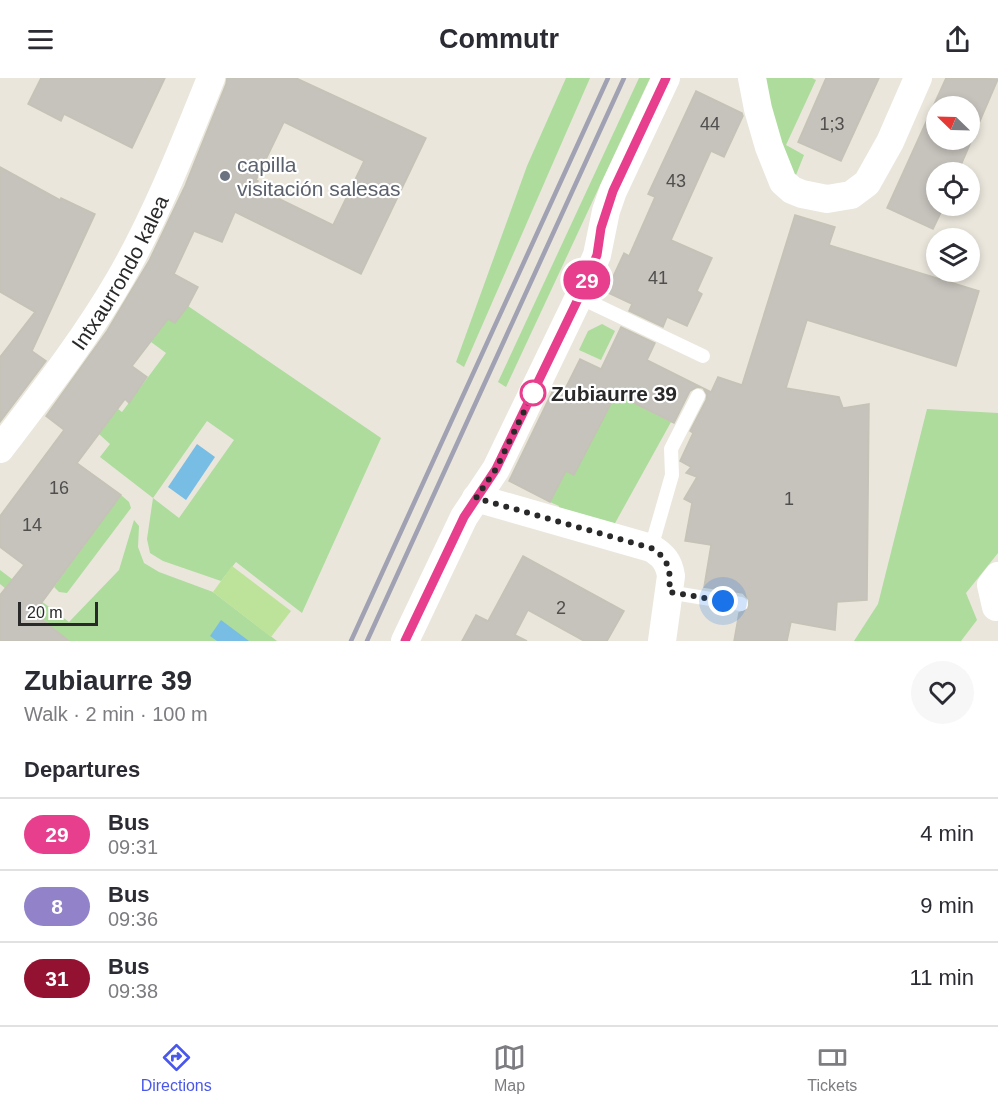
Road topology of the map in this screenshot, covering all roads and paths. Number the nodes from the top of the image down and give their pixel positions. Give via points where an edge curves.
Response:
1 (211, 78) edge
2 (666, 78) edge
3 (752, 78) edge
4 (918, 78) edge
5 (579, 297) junction
6 (703, 356) dead end
7 (698, 396) dead end
8 (0, 449) edge
9 (476, 498) junction
10 (651, 548) junction
11 (998, 576) edge
12 (669, 592) junction
13 (741, 604) dead end
14 (996, 607) dead end
15 (405, 641) edge
16 (662, 641) edge

1 - 8 street, Intxaurrondo kalea via 177,162 121,278
2 - 5 street via 613,191 597,255
3 - 4 street via 769,147 783,182 802,194 826,199 851,195 867,183
5 - 6 lane
5 - 9 street via 496,469
7 - 10 lane via 671,449 672,475
9 - 10 street
9 - 15 street
10 - 12 street via 669,566
11 - 14 street via 991,585
12 - 13 lane
12 - 16 street

